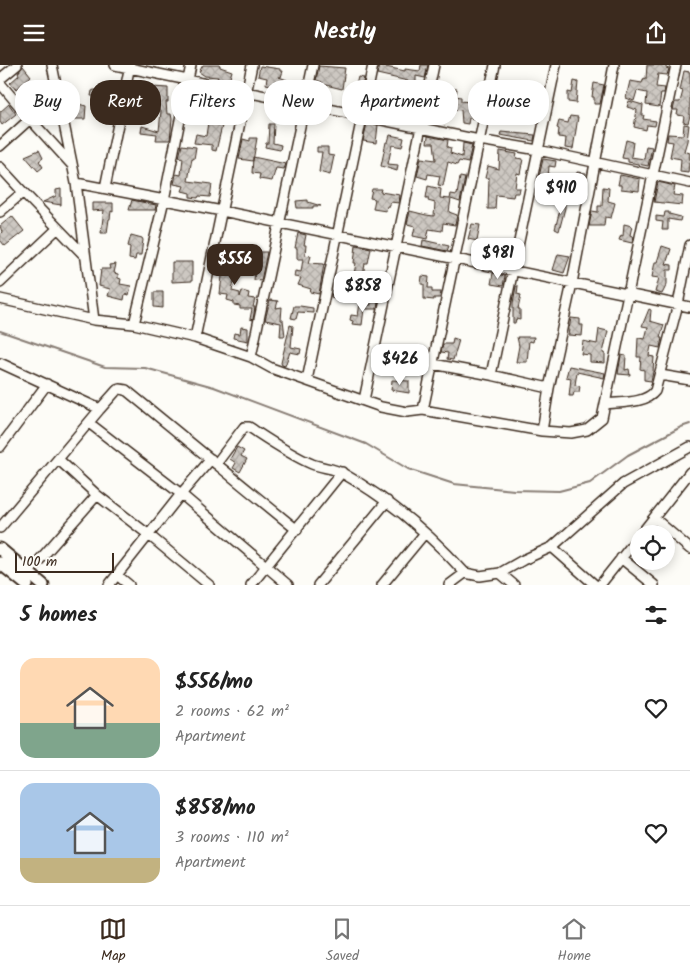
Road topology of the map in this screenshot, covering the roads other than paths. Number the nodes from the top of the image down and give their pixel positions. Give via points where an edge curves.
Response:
1 (17, 65) edge
2 (52, 65) edge
3 (115, 65) edge
4 (191, 65) edge
5 (252, 65) edge
6 (313, 65) edge
7 (373, 65) edge
8 (434, 65) edge
9 (495, 65) edge
10 (556, 65) edge
11 (614, 65) edge
12 (676, 65) edge
13 (130, 66) edge
14 (184, 80) edge
15 (188, 80) edge
16 (249, 80) edge
17 (310, 80) edge
18 (370, 80) edge
19 (0, 81) edge
20 (15, 100) edge
21 (23, 125) edge
22 (35, 125) edge
23 (179, 125) edge
24 (240, 125) edge
25 (300, 125) edge
26 (360, 125) edge
27 (406, 125) edge
28 (421, 128) junction
29 (479, 140) junction
30 (0, 146) edge
31 (538, 150) junction
32 (595, 163) junction
33 (72, 165) junction
34 (0, 167) edge
35 (654, 176) junction
36 (76, 183) junction
37 (690, 183) edge
38 (105, 188) junction
39 (23, 192) junction
40 (164, 200) junction
41 (222, 211) junction
42 (0, 212) edge
43 (281, 223) junction
44 (58, 227) junction
45 (338, 234) junction
46 (690, 245) edge
47 (397, 247) junction
48 (84, 255) junction
49 (455, 260) junction
50 (513, 270) junction
51 (0, 283) edge
52 (572, 283) junction
53 (629, 295) junction
54 (0, 299) edge
55 (678, 304) junction
56 (690, 307) edge
57 (94, 320) junction
58 (134, 324) junction
59 (195, 339) junction
60 (251, 357) junction
61 (0, 363) edge
62 (434, 364) junction
63 (491, 375) junction
64 (660, 375) junction
65 (307, 380) junction
66 (690, 380) edge
67 (47, 385) junction
68 (548, 388) junction
69 (364, 400) junction
70 (605, 404) junction
71 (100, 409) junction
72 (423, 410) junction
73 (89, 423) junction
74 (542, 431) junction
75 (0, 447) edge
76 (690, 447) edge
77 (58, 459) junction
78 (213, 461) junction
79 (342, 472) junction
80 (689, 477) edge
81 (180, 494) junction
82 (98, 495) junction
83 (387, 501) junction
84 (654, 517) junction
85 (648, 525) edge
86 (0, 528) edge
87 (297, 530) junction
88 (424, 533) junction
89 (149, 535) junction
90 (552, 547) junction
91 (630, 547) edge
92 (0, 549) edge
93 (690, 549) edge
94 (621, 558) junction
95 (0, 563) edge
96 (266, 566) junction
97 (465, 573) junction
98 (500, 573) junction
99 (117, 575) junction
100 (28, 579) edge
101 (42, 585) edge
102 (109, 585) edge
103 (129, 585) edge
104 (209, 585) edge
105 (251, 585) edge
106 (288, 585) edge
107 (318, 585) edge
108 (382, 585) edge
109 (449, 585) edge
110 (514, 585) edge
111 (595, 585) edge
112 (600, 585) edge
113 (654, 585) edge

1 - 19 street
2 - 33 street
3 - 13 street
4 - 15 street
5 - 16 street
6 - 17 street
7 - 18 street
8 - 28 street
9 - 29 street
10 - 31 street
11 - 32 street
12 - 35 street
13 - 14 street
13 - 38 street
19 - 20 street
21 - 30 street
22 - 33 street
23 - 40 street
24 - 41 street
25 - 43 street
26 - 45 street
27 - 28 street
28 - 29 street
28 - 47 street
29 - 31 street
29 - 49 street
31 - 32 street
31 - 50 street
32 - 35 street
32 - 52 street
33 - 36 street
34 - 39 street
35 - 37 street
35 - 53 street
36 - 38 street
36 - 48 street
38 - 40 street
39 - 42 street
39 - 44 street
40 - 41 street
40 - 58 street
41 - 43 street
41 - 59 street
43 - 45 street
43 - 60 street
44 - 48 street
44 - 51 street
45 - 47 street
45 - 65 street
46 - 55 street
47 - 49 street
47 - 69 street
48 - 57 street
49 - 50 street
49 - 62 street
50 - 52 street
50 - 63 street
52 - 53 street
52 - 68 street
53 - 55 street
53 - 70 street
54 - 57 street
55 - 56 street
55 - 64 street
57 - 58 street
58 - 59 street
59 - 60 street
60 - 65 street via 271,368
61 - 67 street
62 - 63 street
62 - 72 street
63 - 68 street
64 - 66 street
64 - 70 street via 656,391 645,399
65 - 69 street
67 - 71 street
67 - 75 street
68 - 74 street
69 - 72 street via 407,412
70 - 74 street via 602,418 587,430 571,433
71 - 73 street
71 - 78 street via 117,390 123,389
72 - 74 street
73 - 77 street
73 - 81 street
76 - 90 street via 623,484
77 - 82 street
77 - 86 street
78 - 79 street via 246,426 312,464
78 - 81 street
78 - 87 street
79 - 83 street
79 - 87 street
80 - 84 street
81 - 89 street
81 - 96 street
82 - 89 street
82 - 100 street
83 - 88 street
83 - 107 street
84 - 85 street
84 - 93 street
87 - 96 street
88 - 97 street via 440,545
88 - 108 street
89 - 99 street
89 - 104 street
90 - 98 street
90 - 111 street
91 - 94 street
92 - 100 main road
94 - 112 street
94 - 113 street
95 - 100 main road
96 - 105 street
96 - 106 street
97 - 98 street via 480,577
97 - 109 street
98 - 110 street
99 - 102 street
99 - 103 street
100 - 101 main road

